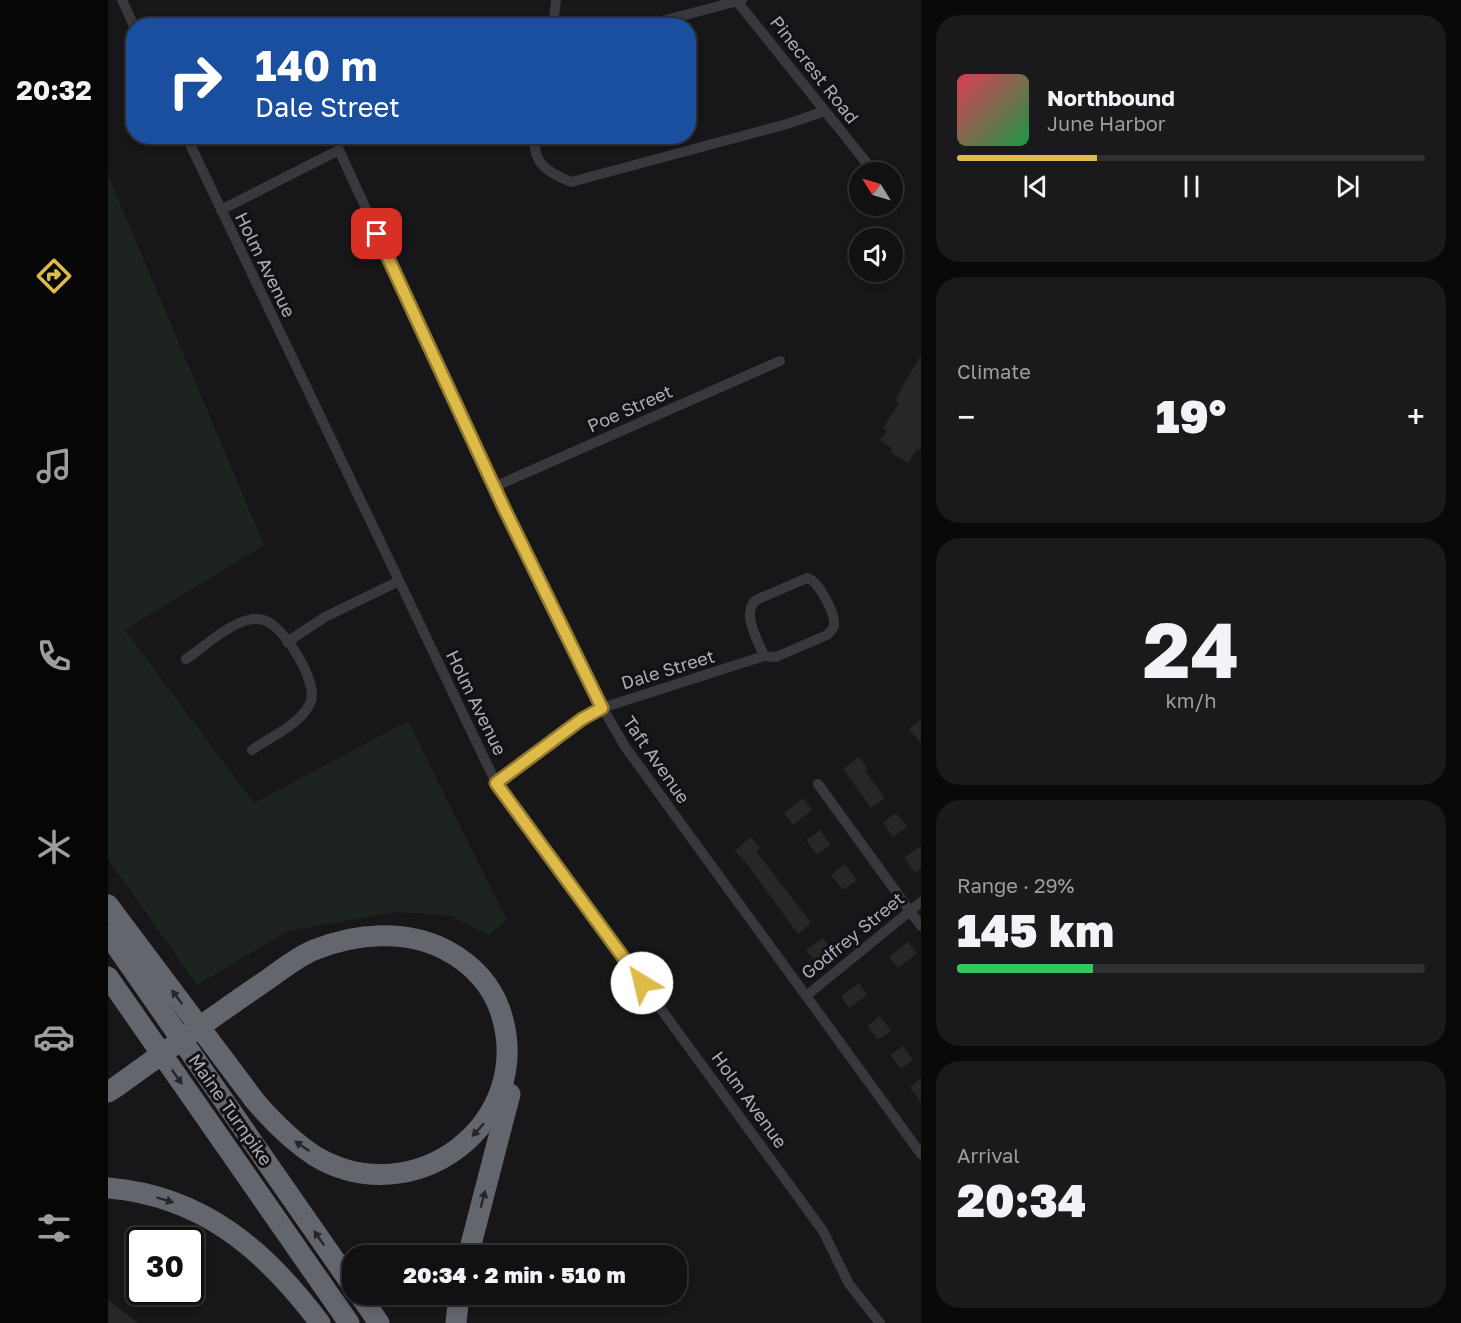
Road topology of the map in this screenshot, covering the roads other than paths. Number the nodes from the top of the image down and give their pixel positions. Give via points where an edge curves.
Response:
1 (122, 0) edge
2 (556, 0) edge
3 (738, 0) edge
4 (130, 18) edge
5 (554, 18) edge
6 (672, 18) edge
7 (825, 111) junction
8 (190, 144) edge
9 (534, 144) edge
10 (866, 162) dead end
11 (220, 210) junction
12 (780, 360) dead end
13 (494, 487) junction
14 (399, 581) junction
15 (287, 642) junction
16 (764, 656) junction
17 (186, 660) dead end
18 (602, 708) junction
19 (252, 750) dead end
20 (496, 783) junction
21 (818, 784) dead end
22 (921, 902) edge
23 (108, 905) edge
24 (910, 911) junction
25 (921, 926) edge
26 (108, 933) edge
27 (108, 977) edge
28 (237, 995) junction
29 (806, 996) junction
30 (110, 1087) edge
31 (921, 1154) edge
32 (108, 1188) edge
33 (471, 1245) edge
34 (342, 1271) edge
35 (367, 1305) edge
36 (458, 1305) edge
37 (320, 1323) edge
38 (349, 1323) edge
39 (380, 1323) edge
40 (456, 1323) edge
41 (880, 1323) edge

1 - 4 street
2 - 5 street
3 - 6 street
3 - 7 street, Pinecrest Road
7 - 9 street via 571,182 538,163
7 - 10 street, Pinecrest Road
8 - 11 street, Holm Avenue
11 - 13 street, Taft Avenue via 339,150
11 - 14 street, Holm Avenue
12 - 13 street, Poe Street
13 - 18 street, Taft Avenue
14 - 15 street via 325,617
14 - 20 street, Holm Avenue
15 - 17 street via 268,621 249,620
15 - 19 street via 309,676 312,699 300,717
16 - 16 street via 748,614 750,606 812,578 834,620 833,628 776,657
16 - 18 street, Dale Street
18 - 20 street, Dale Street
18 - 29 street, Taft Avenue via 626,748
20 - 41 street, Holm Avenue via 823,1231 849,1284
21 - 24 street
22 - 24 street, Godfrey Street
28 -> 23 highway via 313,950 347,940 386,936 426,942 452,953 474,970 497,1003 509,1054 504,1086 481,1127 461,1146 437,1160 411,1170 383,1173 356,1171 329,1162 294,1141 255,1101
24 - 25 street
24 - 29 street, Godfrey Street
34 -> 26 highway, Maine Turnpike
27 -> 38 highway, Maine Turnpike
28 - 30 highway
33 -> 28 highway via 520,1051 510,997 495,974 476,955 427,931 400,926 362,928 340,930 308,941
29 - 31 street, Taft Avenue
32 -> 37 highway via 176,1203 227,1228 270,1264
35 - 39 highway
36 - 40 highway

